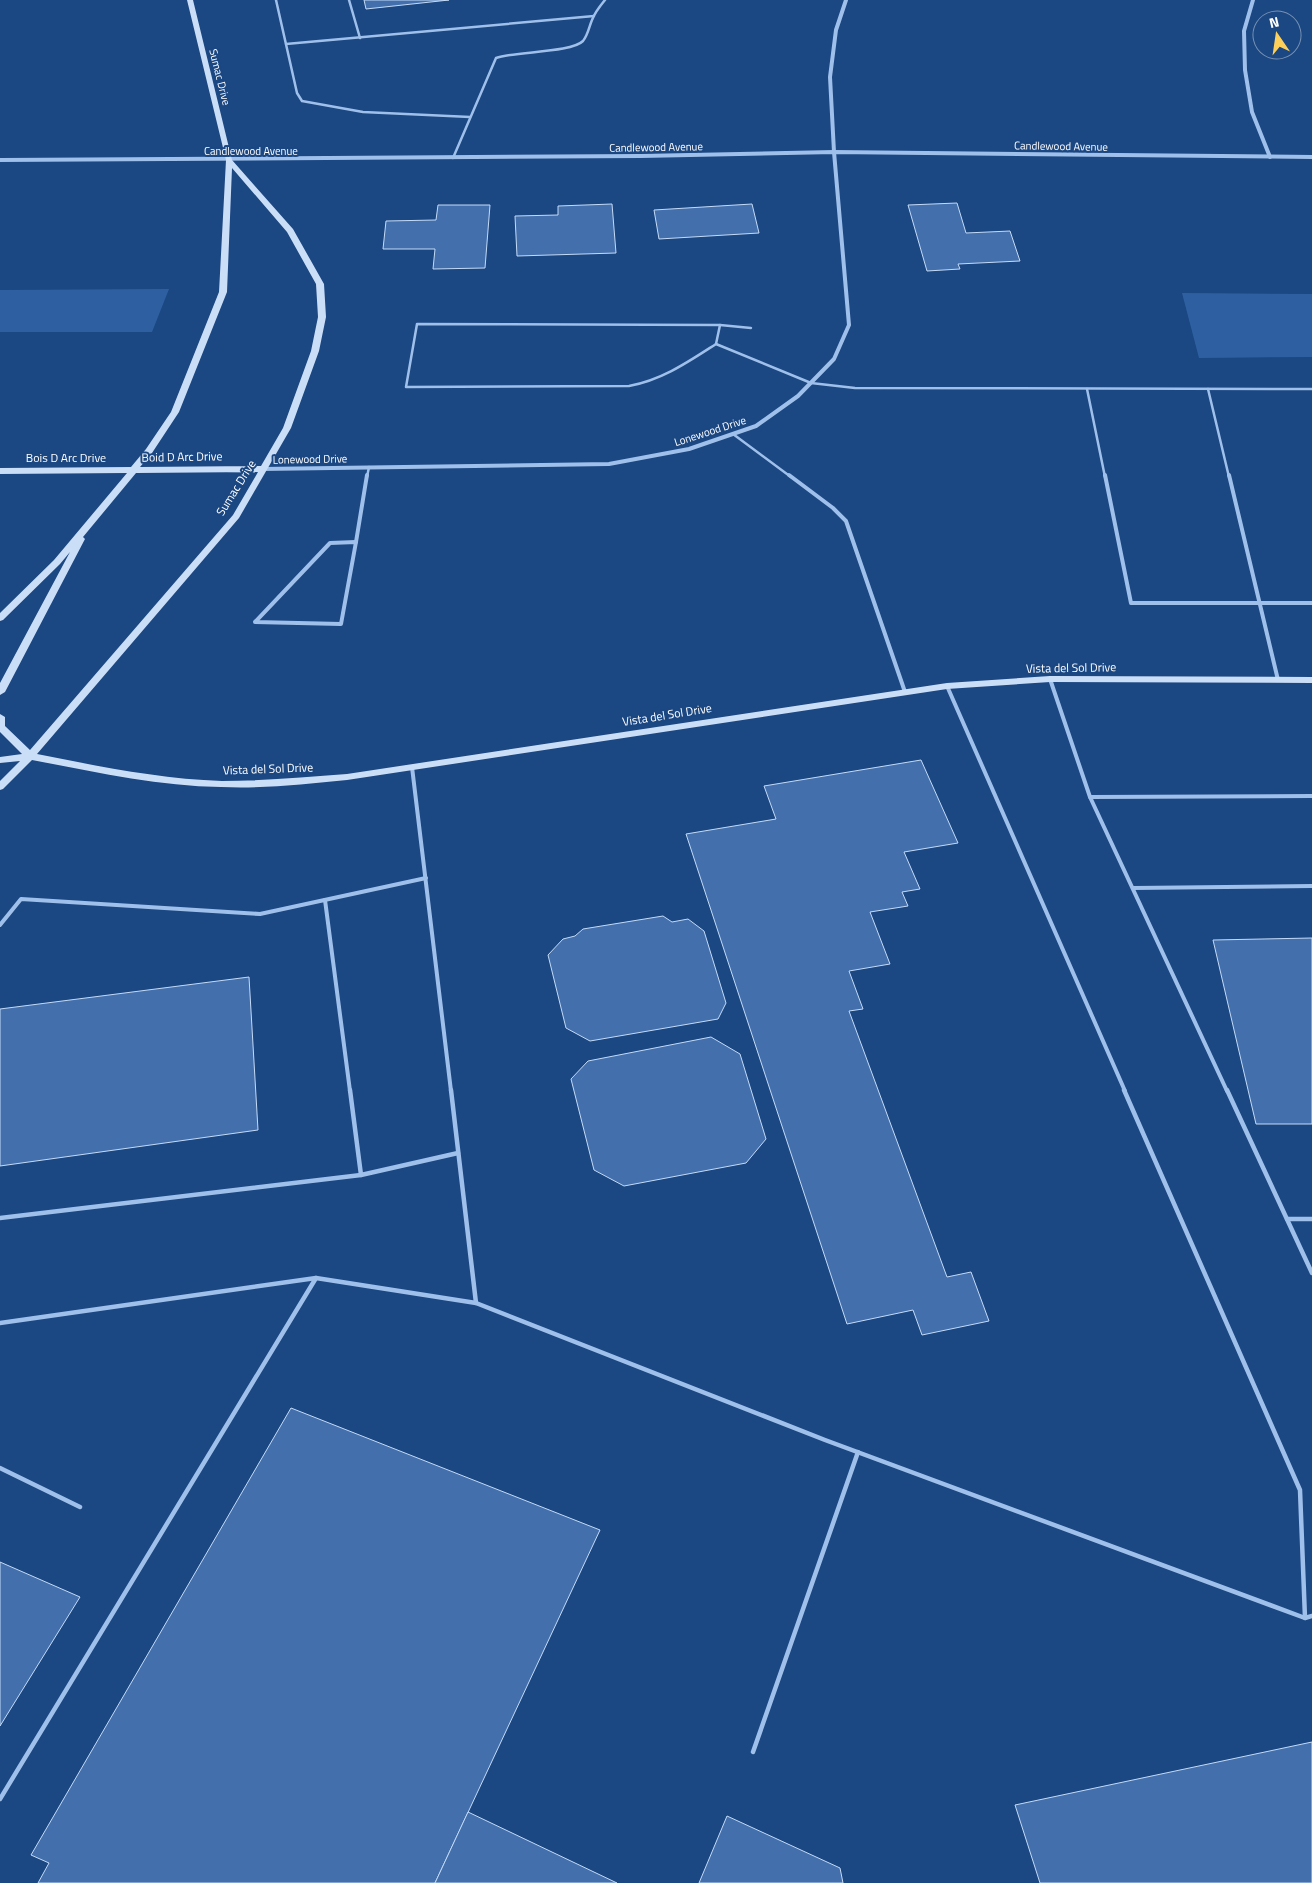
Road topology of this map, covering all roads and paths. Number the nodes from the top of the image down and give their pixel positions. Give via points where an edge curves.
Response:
1 (190, 0) edge
2 (276, 0) edge
3 (349, 0) edge
4 (605, 0) edge
5 (846, 0) edge
6 (1253, 0) edge
7 (594, 16) junction
8 (360, 38) junction
9 (286, 44) junction
10 (470, 117) junction
11 (834, 152) junction
12 (1270, 157) junction
13 (1312, 157) edge
14 (453, 158) junction
15 (0, 160) edge
16 (229, 160) junction
17 (720, 324) junction
18 (751, 328) dead end
19 (716, 344) junction
20 (811, 382) junction
21 (1087, 389) junction
22 (1208, 389) junction
23 (1312, 389) edge
24 (733, 434) junction
25 (368, 468) junction
26 (262, 469) junction
27 (133, 470) junction
28 (0, 471) edge
29 (91, 521) junction
30 (356, 542) junction
31 (1312, 602) edge
32 (1260, 603) junction
33 (0, 618) edge
34 (1050, 679) junction
35 (1278, 680) junction
36 (1312, 680) edge
37 (947, 686) junction
38 (0, 692) edge
39 (906, 692) junction
40 (0, 717) edge
41 (30, 756) junction
42 (0, 760) edge
43 (412, 767) junction
44 (0, 787) edge
45 (1312, 796) edge
46 (1090, 797) junction
47 (426, 878) junction
48 (1312, 886) edge
49 (1132, 888) junction
50 (324, 900) junction
51 (0, 925) edge
52 (458, 1153) junction
53 (361, 1175) junction
54 (0, 1218) edge
55 (1287, 1219) junction
56 (1312, 1219) edge
57 (1312, 1273) edge
58 (316, 1278) junction
59 (476, 1303) junction
60 (0, 1323) edge
61 (858, 1452) junction
62 (0, 1468) edge
63 (80, 1507) dead end
64 (1312, 1616) edge
65 (1305, 1618) junction
66 (753, 1752) dead end
67 (0, 1799) edge

1 - 16 street, Sumac Drive
2 - 9 lane
3 - 8 lane
4 - 7 lane
5 - 11 street, Lonewood Drive via 836,30 830,77
6 - 12 street via 1244,31 1245,70 1252,112
7 - 8 lane
7 - 10 lane via 587,36 579,44 506,53 496,58
8 - 9 lane
9 - 10 lane via 297,93 302,101 320,107 357,111
10 - 14 lane
11 - 12 street, Candlewood Avenue
11 - 14 street, Candlewood Avenue
11 - 20 street, Lonewood Drive via 849,325 834,359
12 - 13 street, Candlewood Avenue
14 - 16 street, Candlewood Avenue
15 - 16 street, Candlewood Avenue
16 - 26 street, Sumac Drive via 290,231 320,284 322,317 315,351 287,428
16 - 27 street, Sumac Drive via 223,292 175,412
17 - 18 lane
17 - 19 lane
17 - 19 lane via 417,324 406,387 647,384 666,376
19 - 20 lane
20 - 21 lane via 855,388
20 - 24 street, Lonewood Drive via 798,396 756,426
21 - 22 lane
21 - 32 lane via 1131,603
22 - 23 lane
22 - 32 lane
24 - 25 street, Lonewood Drive via 689,449 609,464
24 - 39 lane via 846,521
25 - 26 street, Lonewood Drive
25 - 30 lane
26 - 27 street, Boid D Arc Drive
26 - 41 street, Sumac Drive via 236,516
27 - 28 street, Bois D Arc Drive
27 - 29 street, Sumac Drive
29 - 33 street, Sumac Drive via 57,562
29 - 38 street
30 - 30 lane via 341,624 254,622 330,542
31 - 32 lane
32 - 35 lane
34 - 35 street, Vista del Sol Drive
34 - 37 street, Vista del Sol Drive
34 - 46 lane
35 - 36 street, Vista del Sol Drive
37 - 39 street, Vista del Sol Drive
37 - 65 lane via 1300,1490
39 - 43 street, Vista del Sol Drive
40 - 41 street via 1,727
41 - 42 street, Vista del Sol Drive
41 - 43 street, Vista del Sol Drive via 139,777 221,784 291,782
41 - 44 street, Sumac Drive
43 - 47 lane
45 - 46 lane
46 - 49 lane
47 - 50 lane
47 - 52 lane
48 - 49 lane
49 - 55 lane
50 - 51 lane via 260,914 21,899
50 - 53 lane
52 - 53 lane
52 - 59 lane
53 - 54 lane
55 - 56 lane
55 - 57 lane
58 - 59 lane
58 - 60 lane
58 - 67 lane
59 - 61 lane
61 - 65 lane
61 - 66 lane
62 - 63 lane
64 - 65 lane

